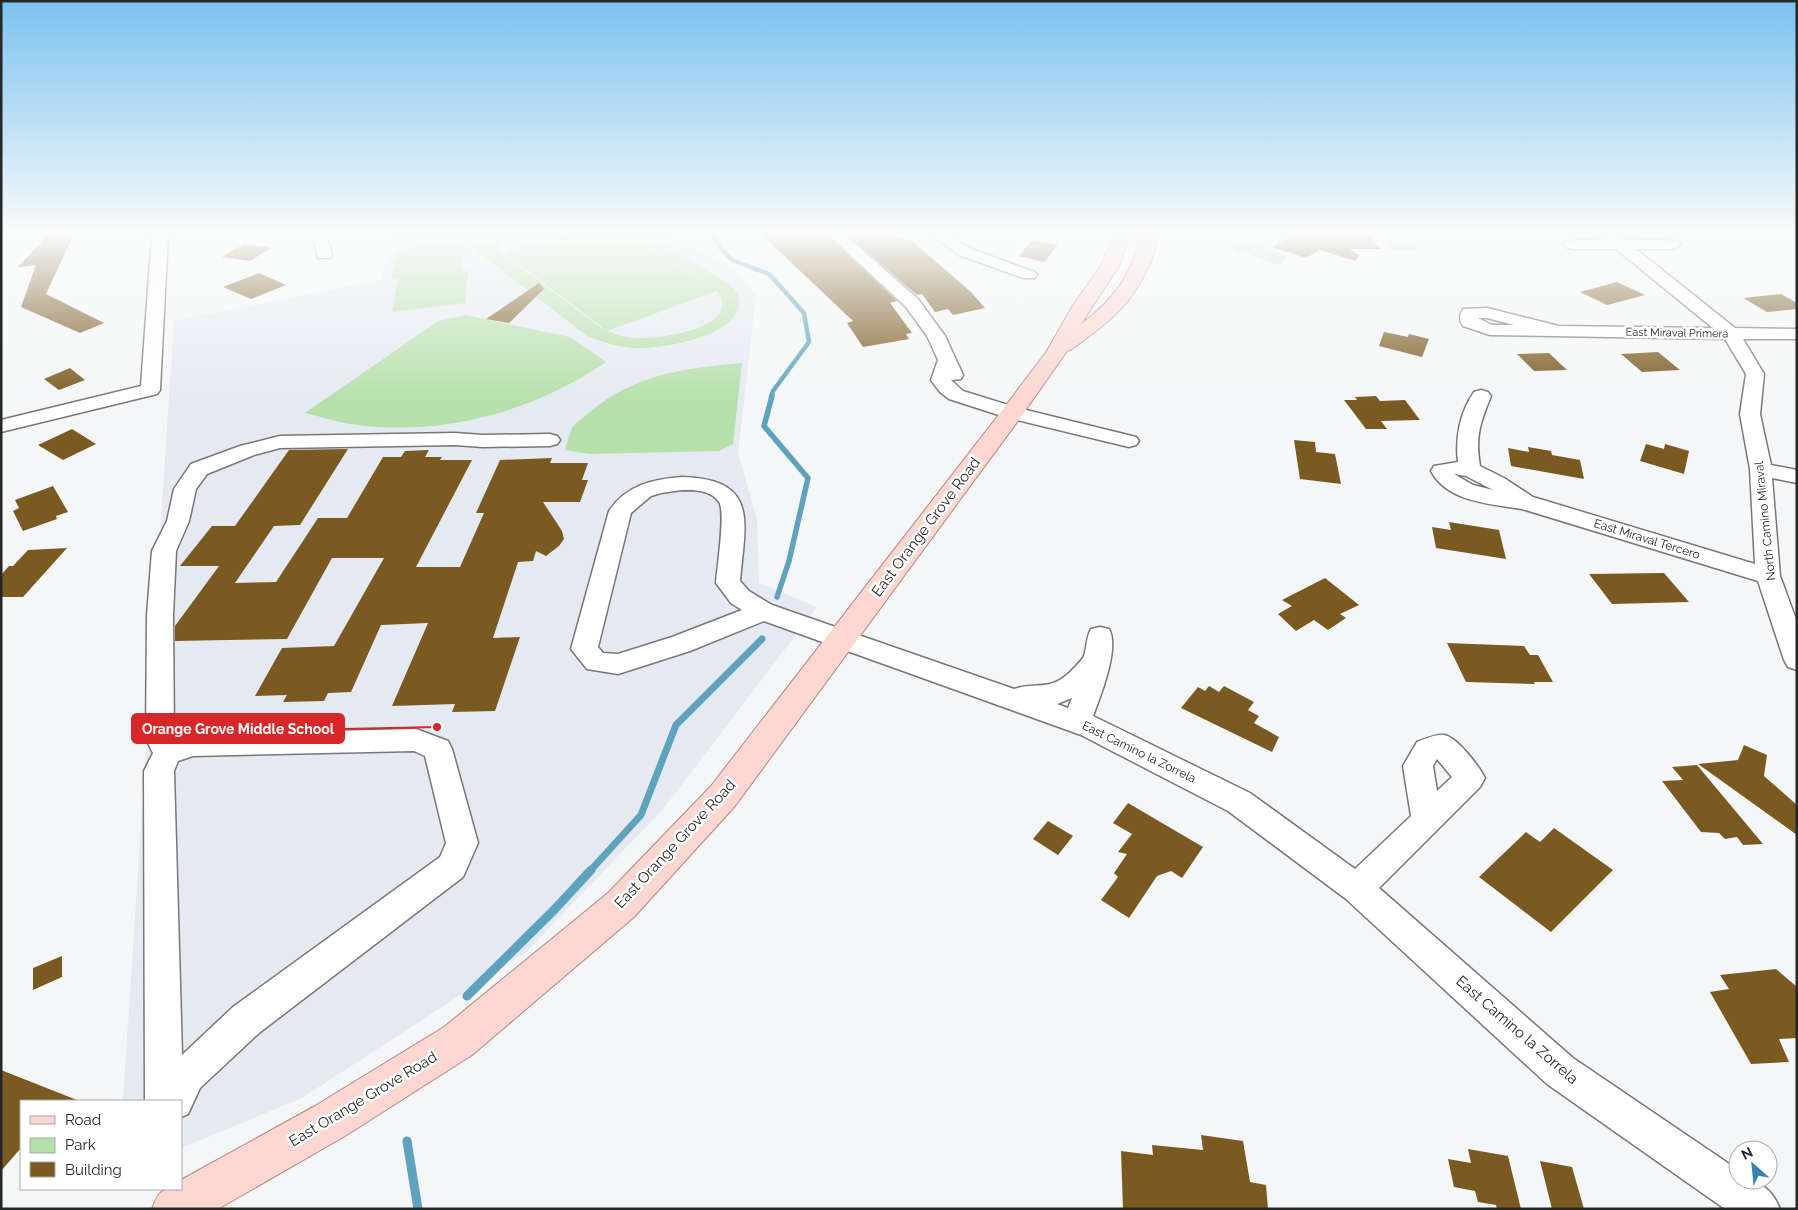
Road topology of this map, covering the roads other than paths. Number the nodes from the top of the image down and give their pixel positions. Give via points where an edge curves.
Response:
1 (156, 290) edge
2 (897, 290) edge
3 (1093, 290) edge
4 (1126, 290) edge
5 (1678, 290) edge
6 (1557, 331) dead end
7 (1731, 334) junction
8 (1797, 334) edge
9 (1056, 352) junction
10 (1481, 396) dead end
11 (1012, 413) junction
12 (1, 426) edge
13 (550, 440) dead end
14 (1129, 441) dead end
15 (1761, 469) junction
16 (1797, 477) edge
17 (1768, 576) junction
18 (763, 611) junction
19 (842, 640) junction
20 (1797, 660) edge
21 (1006, 696) junction
22 (1077, 722) junction
23 (167, 754) junction
24 (1427, 819) dead end
25 (1357, 889) junction
26 (164, 1100) edge
27 (174, 1100) edge
28 (164, 1190) edge
29 (164, 1209) edge
30 (174, 1209) edge
31 (1760, 1209) edge

1 - 12 street via 150,390
2 - 11 street via 912,304 936,336 946,361 941,380 943,384 956,395
3 - 9 main road, East Orange Grove Road
4 - 9 main road, East Orange Grove Road via 1114,308
5 - 7 street, North Camino Miraval
6 - 7 street, East Miraval Primera
7 - 8 street, East Miraval Primera
7 - 15 street, North Camino Miraval via 1755,374 1750,414
9 - 11 main road, East Orange Grove Road
10 - 17 street, East Miraval Tercero via 1472,415 1466,444 1470,470 1453,467 1442,471 1449,482
11 - 14 street
11 - 19 main road, East Orange Grove Road
13 - 23 street via 280,442 247,450 199,469 185,489 178,521 164,551 160,615 160,739
15 - 16 street
15 - 17 street, North Camino Miraval
17 - 20 street, North Camino Miraval
18 - 18 street, East Camino la Zorrela via 681,644 618,664 596,662 584,649 620,511 646,490 664,485 683,483 709,487 728,498 733,509 728,582 740,597
18 - 19 street, East Camino la Zorrela
19 - 21 street, East Camino la Zorrela
19 - 30 main road, East Orange Grove Road via 723,796 621,905 458,1041 330,1121
21 - 22 street, East Camino la Zorrela
21 - 22 street via 1040,698 1058,694 1081,679 1098,648 1094,677
22 - 25 street, East Camino la Zorrela via 1105,733 1239,802
23 - 26 street via 159,771
23 - 27 street via 193,745 416,740 438,749 462,843 452,867 246,1020 187,1075
24 - 25 street
25 - 31 street, East Camino la Zorrela via 1560,1071
28 - 29 street

